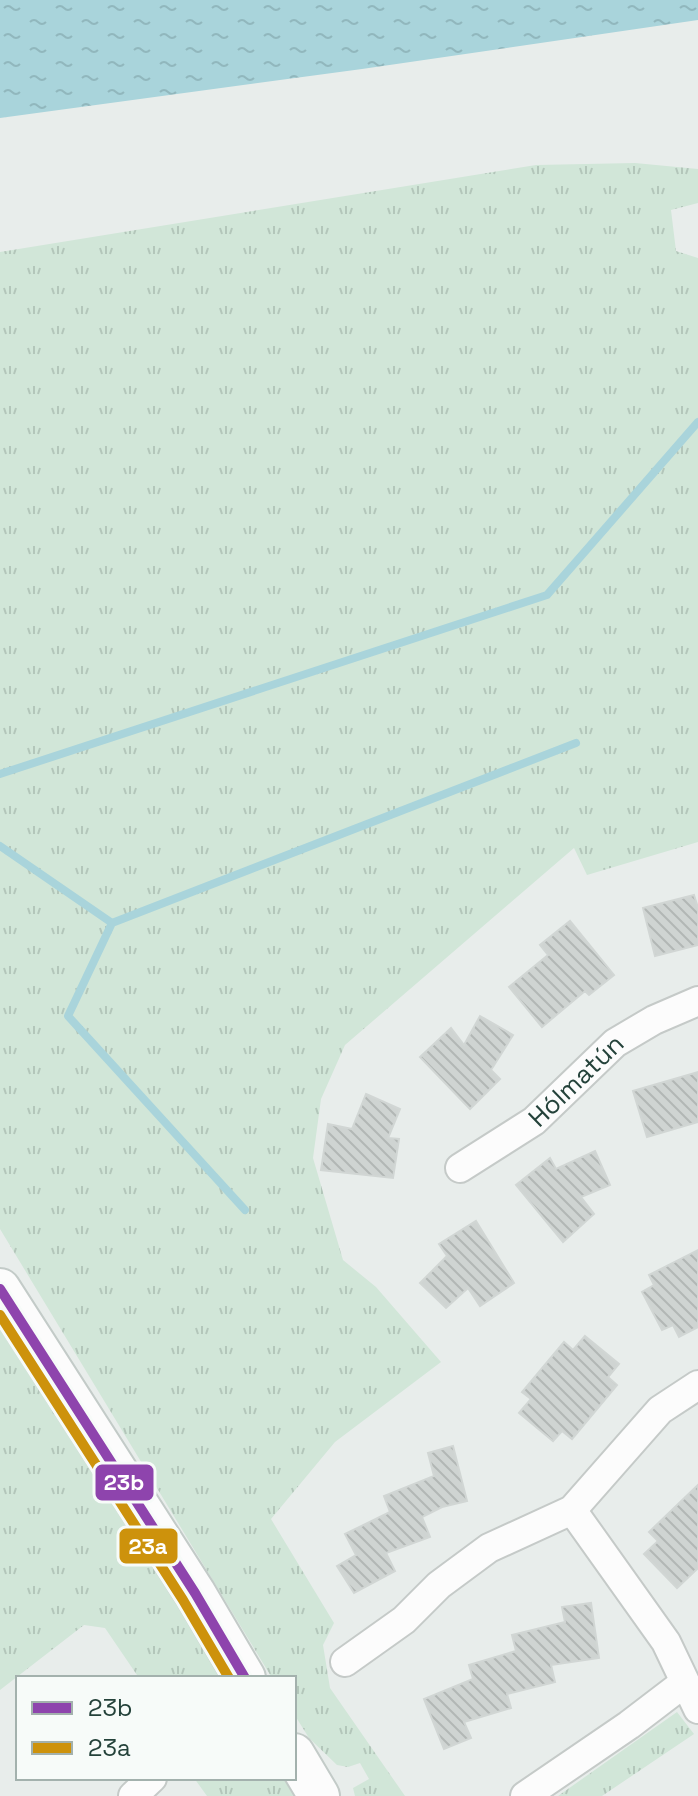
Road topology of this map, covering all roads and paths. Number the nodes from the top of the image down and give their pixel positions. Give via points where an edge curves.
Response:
1 (698, 1001) edge
2 (460, 1168) dead end
3 (0, 1289) edge
4 (698, 1385) edge
5 (572, 1510) junction
6 (345, 1662) dead end
7 (244, 1676) edge
8 (684, 1683) junction
9 (698, 1709) edge
10 (296, 1757) edge
11 (150, 1780) edge
12 (133, 1796) edge
13 (319, 1796) edge
14 (525, 1796) edge

1 - 2 street, Hólmatún via 615,1043 534,1121
3 - 7 street
4 - 5 street via 660,1410
5 - 6 street via 489,1548
5 - 8 street via 666,1642
8 - 9 street
8 - 14 street
10 - 13 street
11 - 12 street

